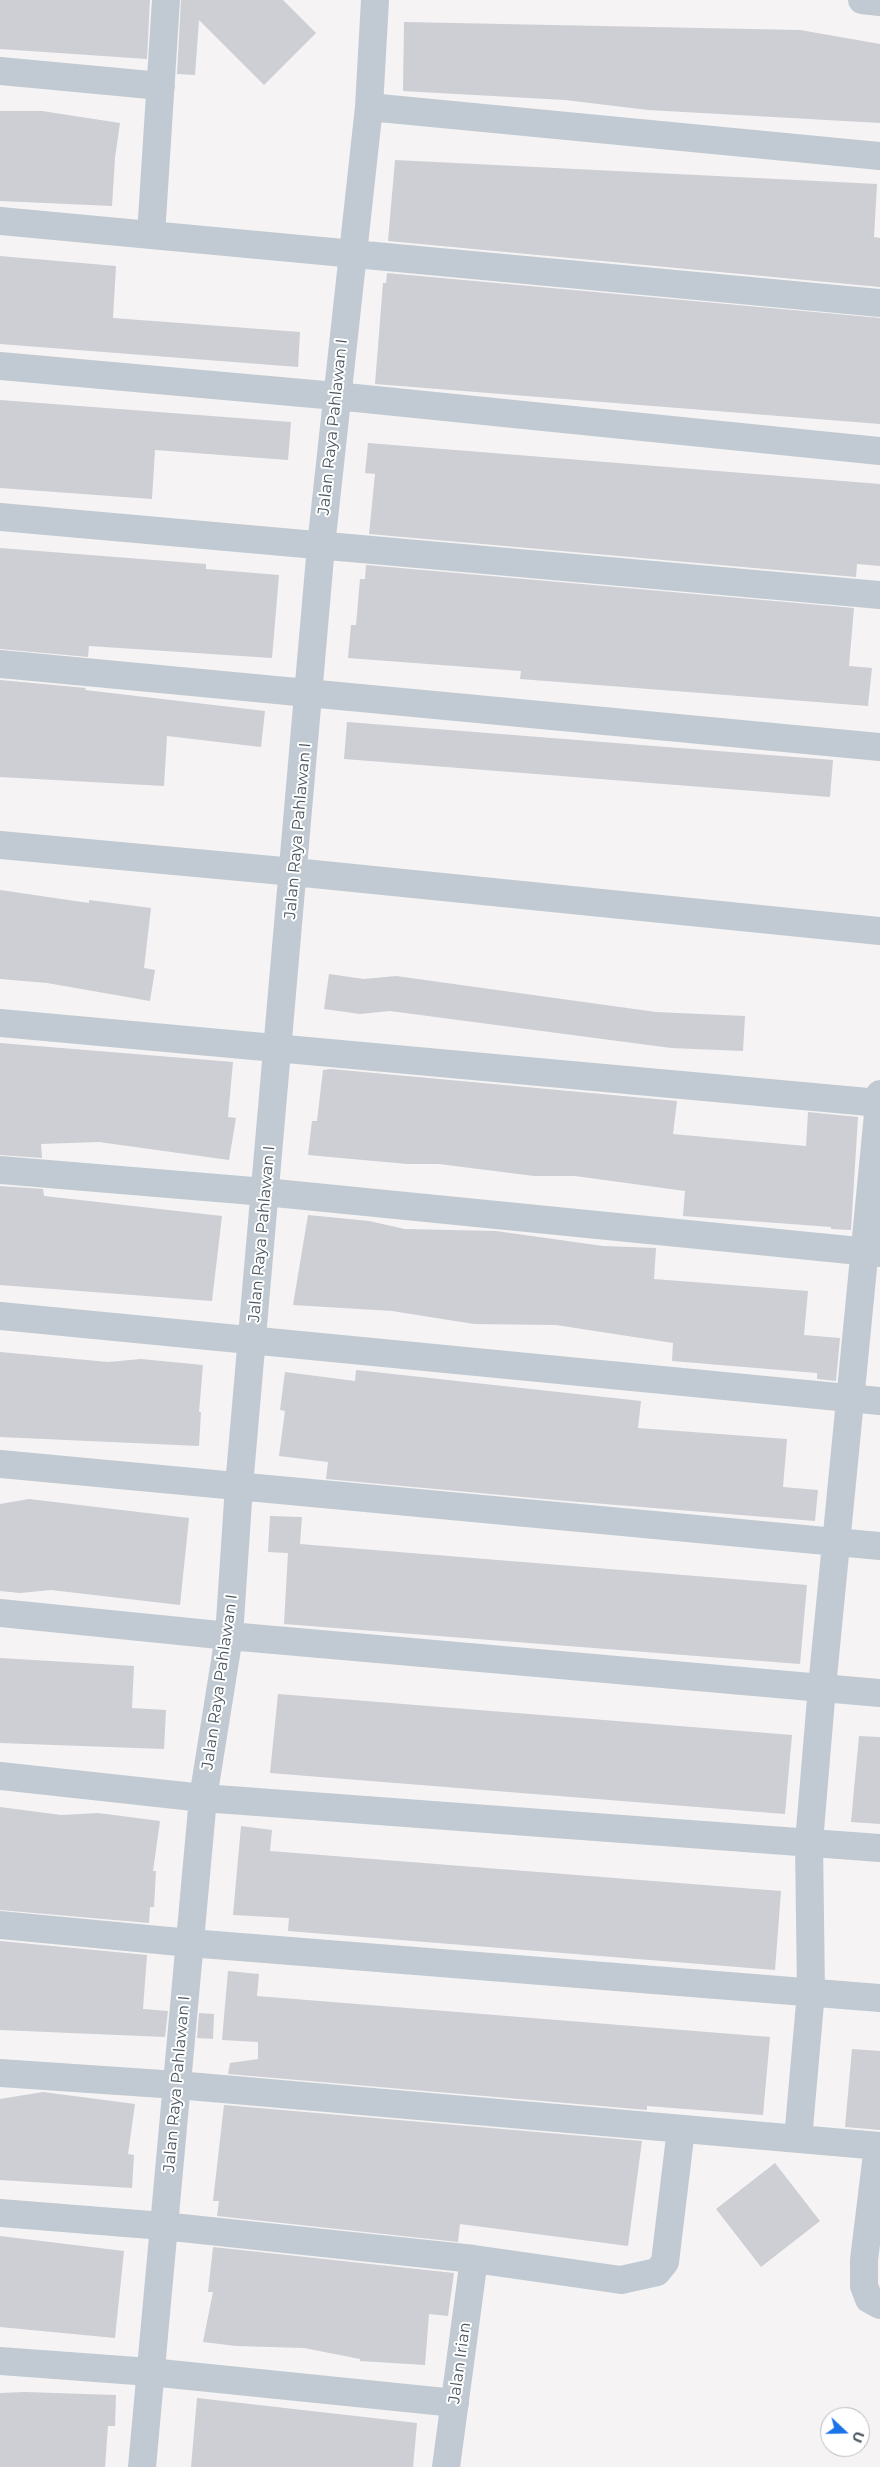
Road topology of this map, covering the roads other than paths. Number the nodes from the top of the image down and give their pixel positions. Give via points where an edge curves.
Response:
1 (166, 0) edge
2 (375, 0) edge
3 (862, 0) edge
4 (880, 2) edge
5 (0, 70) edge
6 (160, 86) junction
7 (369, 107) junction
8 (880, 156) edge
9 (0, 221) edge
10 (151, 235) junction
11 (353, 252) junction
12 (880, 303) edge
13 (0, 366) edge
14 (336, 396) junction
15 (880, 451) edge
16 (0, 517) edge
17 (321, 546) junction
18 (880, 594) edge
19 (0, 664) edge
20 (309, 694) junction
21 (880, 747) edge
22 (0, 845) edge
23 (294, 872) junction
24 (880, 931) edge
25 (0, 1022) edge
26 (279, 1049) junction
27 (880, 1100) edge
28 (0, 1170) edge
29 (266, 1192) junction
30 (872, 1253) edge
31 (0, 1316) edge
32 (252, 1340) junction
33 (852, 1398) junction
34 (880, 1400) edge
35 (0, 1464) edge
36 (239, 1486) junction
37 (838, 1542) junction
38 (880, 1546) edge
39 (0, 1613) edge
40 (229, 1636) junction
41 (822, 1687) junction
42 (880, 1693) edge
43 (0, 1776) edge
44 (203, 1798) junction
45 (809, 1842) junction
46 (880, 1848) edge
47 (0, 1925) edge
48 (190, 1943) junction
49 (811, 1992) junction
50 (880, 1998) edge
51 (0, 2073) edge
52 (177, 2085) junction
53 (681, 2129) junction
54 (798, 2139) junction
55 (879, 2146) edge
56 (0, 2213) edge
57 (164, 2226) junction
58 (474, 2259) junction
59 (880, 2305) edge
60 (0, 2361) edge
61 (150, 2372) junction
62 (455, 2403) junction
63 (142, 2467) edge
64 (446, 2467) edge

1 - 6 street
2 - 7 street, Jalan Raya Pahlawan I
3 - 4 street
5 - 6 street
6 - 10 street
7 - 8 street
7 - 11 street, Jalan Raya Pahlawan I
9 - 10 street
10 - 11 street
11 - 12 street
11 - 14 street, Jalan Raya Pahlawan I
13 - 14 street
14 - 15 street
14 - 17 street, Jalan Raya Pahlawan I
16 - 17 street
17 - 18 street
17 - 20 street, Jalan Raya Pahlawan I
19 - 20 street
20 - 21 street
20 - 23 street, Jalan Raya Pahlawan I
22 - 23 street
23 - 24 street
23 - 26 street, Jalan Raya Pahlawan I
25 - 26 street
26 - 27 street
26 - 29 street, Jalan Raya Pahlawan I
27 - 30 street
28 - 29 street
29 - 30 street
29 - 32 street, Jalan Raya Pahlawan I
30 - 33 street
31 - 32 street
32 - 33 street
32 - 36 street, Jalan Raya Pahlawan I
33 - 34 street
33 - 37 street
35 - 36 street
36 - 37 street
36 - 40 street, Jalan Raya Pahlawan I
37 - 38 street
37 - 41 street
39 - 40 street
40 - 41 street
40 - 44 street, Jalan Raya Pahlawan I
41 - 42 street
41 - 45 street
43 - 44 street
44 - 45 street
44 - 48 street, Jalan Raya Pahlawan I
45 - 46 street
45 - 49 street
47 - 48 street
48 - 49 street
48 - 52 street, Jalan Raya Pahlawan I
49 - 50 street
49 - 54 street
51 - 52 street
52 - 53 street
52 - 57 street, Jalan Raya Pahlawan I
53 - 54 street
53 - 58 street via 665,2262 657,2272 621,2280
54 - 55 street
55 - 59 street via 864,2260 864,2286 869,2299
56 - 57 street
57 - 58 street
57 - 61 street, Jalan Raya Pahlawan I
58 - 62 street, Jalan Irian
60 - 61 street
61 - 62 street
61 - 63 street, Jalan Raya Pahlawan I
62 - 64 street, Jalan Irian

